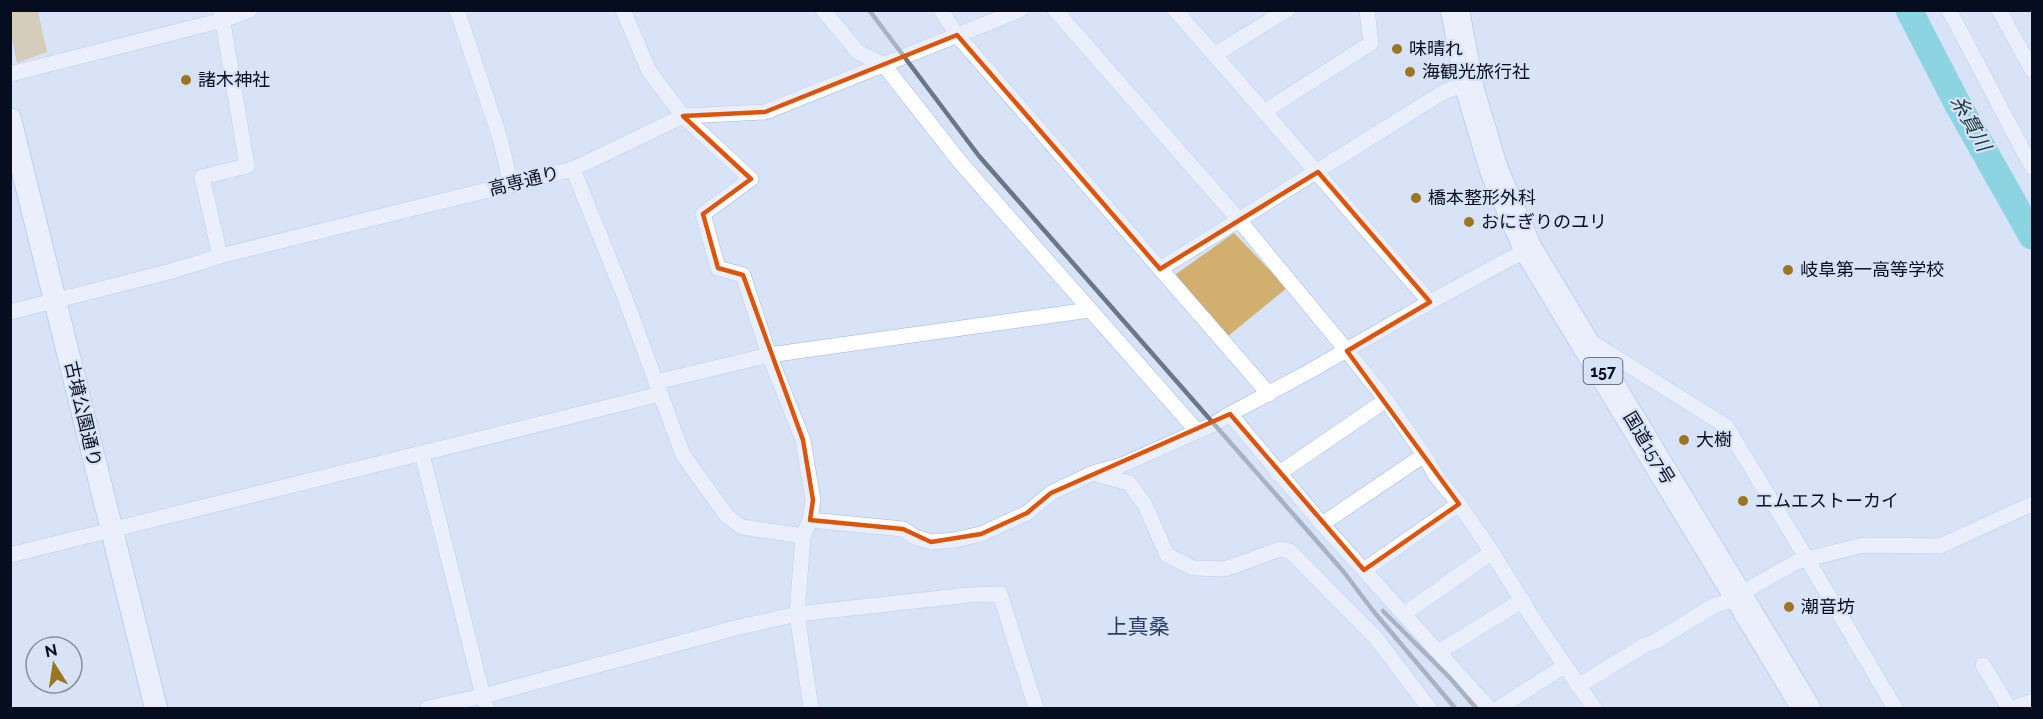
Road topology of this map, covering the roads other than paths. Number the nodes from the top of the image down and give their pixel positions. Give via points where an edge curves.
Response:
1 (250, 10) edge
2 (457, 10) edge
3 (623, 10) edge
4 (823, 10) edge
5 (941, 10) edge
6 (1020, 10) edge
7 (1055, 10) edge
8 (1175, 10) edge
9 (1287, 10) edge
10 (1367, 10) edge
11 (1440, 10) edge
12 (1455, 10) edge
13 (1949, 10) edge
14 (1999, 10) edge
15 (222, 15) edge
16 (957, 35) junction
17 (1214, 55) junction
18 (884, 65) junction
19 (2032, 70) edge
20 (10, 74) edge
21 (1454, 88) junction
22 (1265, 111) junction
23 (683, 116) junction
24 (10, 119) edge
25 (2031, 160) edge
26 (573, 169) junction
27 (1318, 172) junction
28 (511, 185) junction
29 (1239, 220) junction
30 (1522, 252) junction
31 (220, 256) junction
32 (1160, 269) junction
33 (56, 302) junction
34 (1430, 302) junction
35 (1090, 310) junction
36 (10, 312) edge
37 (1582, 336) junction
38 (1347, 351) junction
39 (768, 355) junction
40 (658, 388) junction
41 (1269, 394) junction
42 (1386, 400) junction
43 (1230, 414) junction
44 (1197, 430) junction
45 (422, 454) junction
46 (1424, 455) junction
47 (1094, 473) junction
48 (1278, 474) junction
49 (1459, 504) junction
50 (2032, 504) edge
51 (810, 520) junction
52 (1322, 524) junction
53 (110, 531) junction
54 (803, 536) junction
55 (1492, 552) junction
56 (10, 555) edge
57 (1808, 559) junction
58 (1364, 570) junction
59 (1731, 599) junction
60 (1523, 600) junction
61 (797, 614) junction
62 (1404, 614) junction
63 (1439, 652) junction
64 (1983, 665) dead end
65 (1564, 666) junction
66 (1578, 686) junction
67 (485, 702) edge
68 (2032, 702) edge
69 (156, 708) edge
70 (428, 708) edge
71 (811, 708) edge
72 (1036, 708) edge
73 (1428, 708) edge
74 (1489, 708) edge
75 (1499, 708) edge
76 (1594, 708) edge
77 (1790, 708) edge
78 (1806, 708) edge
79 (1896, 708) edge
80 (2009, 708) edge
81 (2013, 708) edge

1 - 15 street
2 - 28 street via 500,138
3 - 23 street via 649,71
4 - 18 street via 858,52
5 - 16 street
6 - 16 street, 高専通り
7 - 29 street
8 - 17 street
9 - 17 street
10 - 22 street via 1371,43
11 - 21 highway, 国道157号 / 157
12 - 30 highway, 国道157号 / 157 via 1470,90
13 - 25 street
14 - 19 street
15 - 20 street
15 - 31 street via 247,166 202,177
16 - 18 street, 高専通り
16 - 32 street
17 - 22 street
18 - 23 street, 高専通り via 765,112
18 - 35 street via 960,162
21 - 27 street
21 - 30 highway, 国道157号 / 157 via 1480,175
22 - 27 street
23 - 26 street, 高専通り
23 - 39 street via 751,179 703,214 718,268 743,275
24 - 33 street, 古墳公園通り
26 - 28 street, 高専通り
26 - 40 street
27 - 29 street
27 - 34 street
28 - 31 street, 高専通り
29 - 32 street
29 - 38 street
30 - 34 street
30 - 37 highway, 国道157号 / 157
30 - 59 highway, 国道157号 / 157 via 1573,350
31 - 33 street, 高専通り
32 - 41 street
33 - 36 street, 高専通り
33 - 53 street, 古墳公園通り
34 - 38 street
35 - 39 street
35 - 44 street
37 - 57 street via 1726,426
37 - 59 highway, 国道157号 / 157
38 - 41 street
38 - 42 street
39 - 40 street
39 - 51 street via 803,440 813,500
40 - 45 street
40 - 54 street via 683,455 727,516 742,527
41 - 43 street
42 - 46 street
42 - 48 street
43 - 44 street
43 - 48 street
44 - 47 street via 1122,465
45 - 53 street
45 - 67 street
46 - 49 street
46 - 52 street
47 - 51 street via 1051,493 1027,513 981,534 954,540 931,542 903,529
47 - 73 street via 1129,483 1145,505 1167,555 1192,568 1225,569 1280,549 1290,551 1376,638
48 - 52 street
49 - 55 street
49 - 58 street
50 - 57 street via 1940,546 1863,545
51 - 54 street
52 - 58 street
53 - 56 street
53 - 69 street, 古墳公園通り
54 - 61 street
55 - 60 street
55 - 62 street
57 - 59 street
57 - 79 street
58 - 62 street
59 - 66 street
59 - 77 highway, 国道157号 / 157
59 - 78 highway, 国道157号 / 157
60 - 63 street
60 - 65 street
61 - 67 street via 735,627
61 - 71 street
61 - 72 street via 1000,594
62 - 63 street
63 - 74 street
64 - 80 street
65 - 66 street
65 - 75 street
66 - 76 street
67 - 70 street
68 - 81 street

